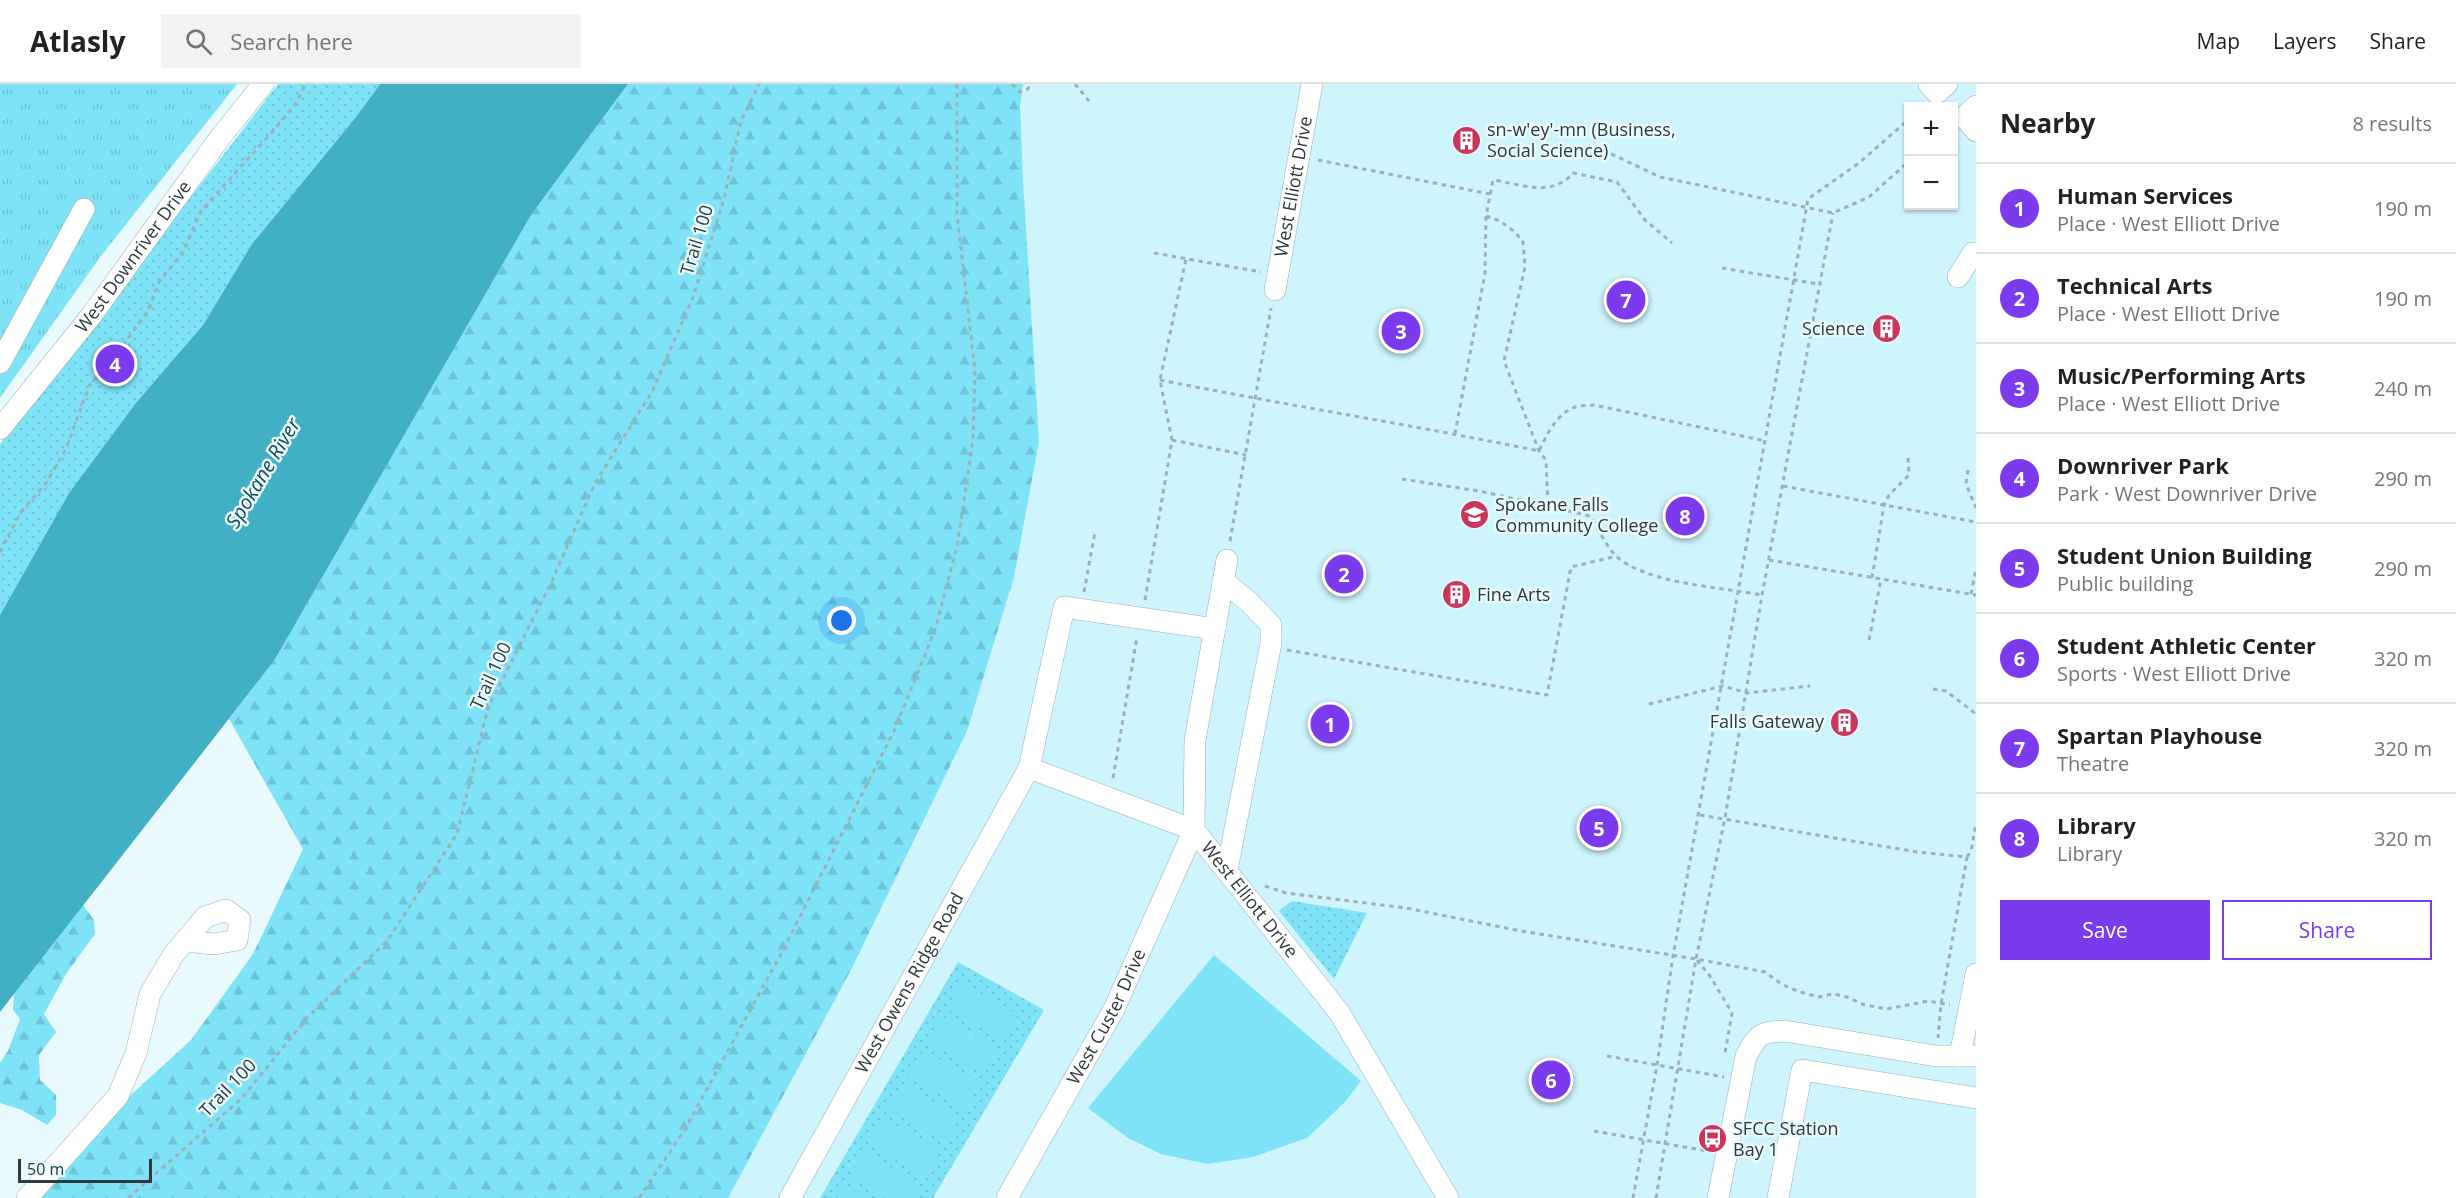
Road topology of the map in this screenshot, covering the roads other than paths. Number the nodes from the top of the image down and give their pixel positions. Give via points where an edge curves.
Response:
1 (263, 84) edge
2 (1312, 84) edge
3 (1976, 106) edge
4 (1976, 131) edge
5 (84, 209) dead end
6 (1976, 253) edge
7 (1958, 277) dead end
8 (1276, 281) road end
9 (0, 363) edge
10 (0, 429) edge
11 (1215, 629) junction
12 (1029, 768) junction
13 (1194, 830) junction
14 (1227, 870) junction
15 (185, 941) dead end
16 (1976, 974) edge
17 (1968, 1056) edge
18 (1976, 1098) edge
19 (27, 1198) edge
20 (790, 1198) edge
21 (1007, 1198) edge
22 (1448, 1198) edge
23 (1718, 1198) edge
24 (1778, 1198) edge

1 - 10 street, West Downriver Drive via 91,316
2 - 8 street, West Elliott Drive
3 - 4 street via 1964,117
5 - 9 street
6 - 7 street
11 - 12 street, West Owens Ridge Road via 1064,607
11 - 13 street, West Elliott Drive via 1195,740
11 - 14 street, West Elliott Drive via 1225,571 1270,625 1271,643
12 - 13 street
12 - 20 street, West Owens Ridge Road
13 - 14 street, West Elliott Drive
13 - 21 street, West Custer Drive via 1114,1009
14 - 22 street, West Elliott Drive via 1339,1012
15 - 19 street via 150,994 136,1053 118,1096
16 - 17 street
17 - 23 street via 1936,1056 1785,1031 1765,1032 1746,1056
18 - 24 street via 1802,1070

